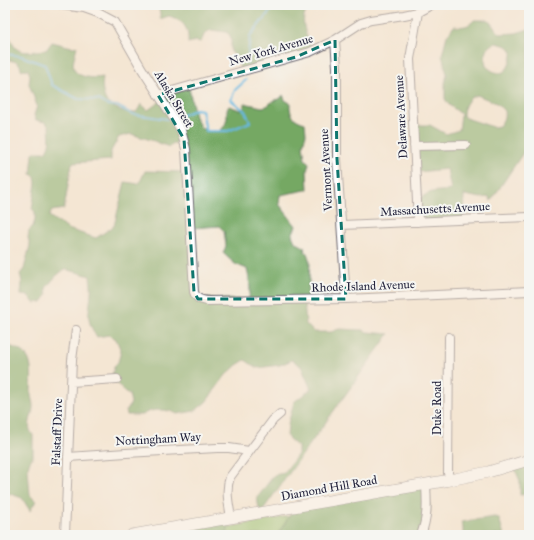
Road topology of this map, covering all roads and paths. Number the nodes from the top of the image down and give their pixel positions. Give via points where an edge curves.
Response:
1 (62, 5) edge
2 (431, 5) edge
3 (418, 12) junction
4 (334, 40) junction
5 (158, 95) junction
6 (466, 145) dead end
7 (414, 146) junction
8 (529, 217) edge
9 (418, 222) junction
10 (342, 225) junction
11 (529, 291) edge
12 (198, 299) joint
13 (346, 299) junction
14 (76, 330) dead end
15 (449, 337) dead end
16 (117, 379) dead end
17 (71, 382) junction
18 (280, 414) dead end
19 (248, 451) junction
20 (68, 457) junction
21 (529, 460) edge
22 (450, 480) junction
23 (426, 484) junction
24 (231, 518) junction
25 (65, 535) edge
26 (132, 535) edge
27 (421, 535) edge

1 - 5 street, Alaska Street via 84,8 115,22
2 - 3 street, New York Avenue
3 - 4 street, New York Avenue via 366,22
3 - 7 street, Delaware Avenue via 410,59
4 - 5 street, New York Avenue via 296,57
4 - 10 street, Vermont Avenue via 337,67 337,159
5 - 12 street, Alaska Street via 184,139 194,292
6 - 7 street
7 - 9 street, Delaware Avenue
8 - 9 street, Massachusetts Avenue
9 - 10 street, Massachusetts Avenue
10 - 13 street, Vermont Avenue
11 - 13 street, Rhode Island Avenue
12 - 13 street, Rhode Island Avenue
14 - 17 street, Falstaff Drive
15 - 22 street, Duke Road
16 - 17 street
17 - 20 street, Falstaff Drive
18 - 19 street
19 - 20 street, Nottingham Way via 216,448
19 - 24 street via 227,484
20 - 25 street, Falstaff Drive
21 - 22 main road, Diamond Hill Road
22 - 23 main road, Diamond Hill Road
23 - 24 main road, Diamond Hill Road
23 - 27 street via 428,508
24 - 26 main road, Diamond Hill Road

